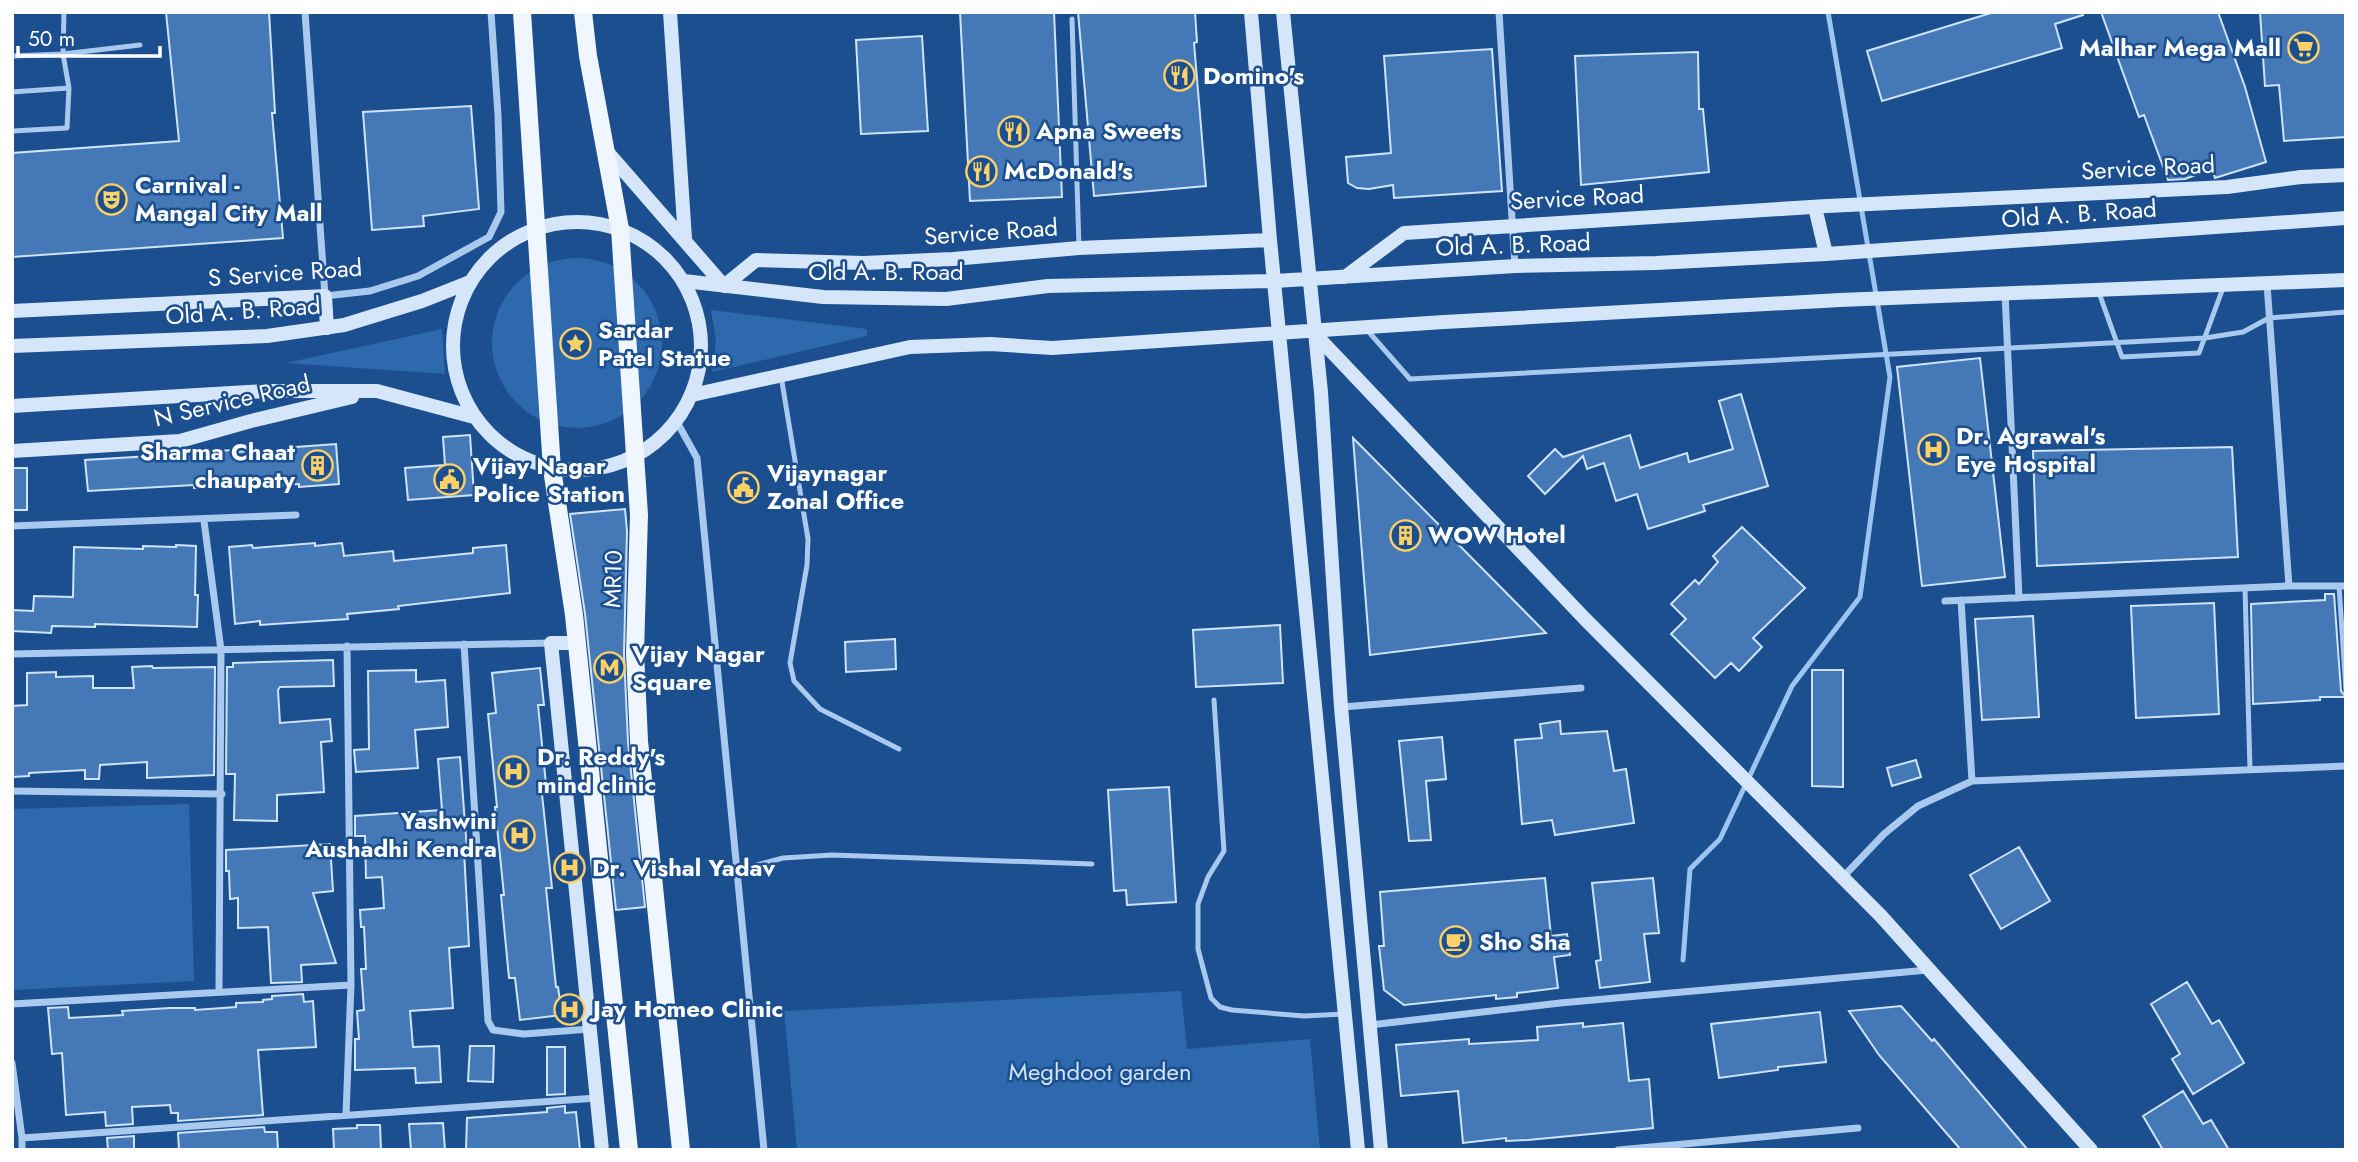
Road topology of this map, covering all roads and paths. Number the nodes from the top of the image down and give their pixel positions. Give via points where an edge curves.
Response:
1 (64, 12) edge
2 (305, 12) edge
3 (491, 12) edge
4 (522, 12) edge
5 (583, 12) edge
6 (670, 12) edge
7 (1251, 12) edge
8 (1283, 12) edge
9 (1499, 12) edge
10 (1072, 19) dead end
11 (139, 45) dead end
12 (63, 54) junction
13 (12, 56) edge
14 (69, 88) junction
15 (12, 92) edge
16 (12, 131) edge
17 (604, 148) junction
18 (2346, 175) edge
19 (1821, 206) junction
20 (2346, 218) edge
21 (1514, 225) junction
22 (537, 228) junction
23 (620, 229) junction
24 (685, 239) junction
25 (1270, 240) junction
26 (1079, 248) junction
27 (1831, 253) junction
28 (1515, 265) junction
29 (1345, 277) junction
30 (1310, 279) junction
31 (2346, 280) edge
32 (684, 281) junction
33 (1275, 281) junction
34 (470, 282) junction
35 (2267, 284) junction
36 (2224, 285) junction
37 (724, 286) junction
38 (2098, 290) junction
39 (2005, 293) junction
40 (325, 296) junction
41 (12, 311) edge
42 (2346, 312) edge
43 (2269, 318) junction
44 (327, 328) junction
45 (1365, 328) junction
46 (1314, 332) junction
47 (1279, 333) junction
48 (2205, 338) junction
49 (2117, 342) junction
50 (12, 346) edge
51 (2007, 348) junction
52 (781, 376) junction
53 (377, 391) junction
54 (692, 395) junction
55 (12, 406) edge
56 (474, 417) junction
57 (677, 422) junction
58 (12, 451) edge
59 (635, 458) junction
60 (552, 469) junction
61 (296, 515) dead end
62 (204, 520) junction
63 (12, 526) edge
64 (2288, 586) junction
65 (2342, 586) edge
66 (2245, 588) junction
67 (2019, 598) junction
68 (1961, 600) junction
69 (1945, 601) dead end
70 (551, 643) junction
71 (577, 643) junction
72 (464, 644) junction
73 (347, 646) junction
74 (221, 650) junction
75 (12, 654) edge
76 (1581, 688) dead end
77 (2346, 691) edge
78 (1213, 700) dead end
79 (1341, 707) junction
80 (899, 749) dead end
81 (2346, 766) edge
82 (2249, 770) junction
83 (1972, 781) junction
84 (12, 792) edge
85 (222, 794) junction
86 (1092, 864) dead end
87 (738, 870) junction
88 (1842, 877) junction
89 (1929, 970) junction
90 (351, 985) junction
91 (219, 991) junction
92 (12, 1004) edge
93 (1345, 1014) junction
94 (1370, 1025) junction
95 (590, 1029) junction
96 (12, 1063) edge
97 (597, 1098) junction
98 (346, 1115) junction
99 (1858, 1128) dead end
100 (22, 1138) junction
101 (22, 1150) edge
102 (602, 1150) edge
103 (629, 1150) edge
104 (681, 1150) edge
105 (764, 1150) edge
106 (1358, 1150) edge
107 (1381, 1150) edge
108 (1618, 1150) edge
109 (2091, 1150) edge

1 - 12 lane
2 - 40 street
3 - 40 street, S Service Road via 501,212 489,237 418,276 370,291
4 - 22 main road, MR10
5 - 17 main road, MR10
6 - 24 main road
7 - 25 main road
8 - 30 main road
9 - 21 street
10 - 26 lane
11 - 12 lane
12 - 13 lane
12 - 14 lane
14 - 15 lane
14 - 16 lane via 67,128
17 - 23 main road, MR10
17 - 24 main road
18 - 19 main road, Service Road via 2227,187
19 - 21 main road, Service Road
19 - 27 main road
20 - 27 main road, Old A. B. Road
21 - 28 street
21 - 29 main road, Service Road via 1404,233
22 - 23 main road via 572,221
22 - 34 main road via 493,253
22 - 60 main road, MR10
23 - 32 main road via 666,258
23 - 59 main road, MR10
24 - 37 main road
25 - 26 main road, Service Road
25 - 33 main road
26 - 37 main road, Service Road via 864,263 756,260
27 - 28 main road, Old A. B. Road
28 - 29 main road, Old A. B. Road
29 - 30 main road, Old A. B. Road
30 - 33 main road, Old A. B. Road
30 - 46 main road
31 - 35 main road
32 - 37 main road, Old A. B. Road
32 - 54 main road via 702,338
33 - 37 main road, Old A. B. Road via 1048,286 946,299 823,297
33 - 47 main road
34 - 44 main road, Old A. B. Road
34 - 56 main road via 452,335 454,366
35 - 36 main road
35 - 43 street
36 - 38 main road
36 - 48 lane
38 - 39 main road
38 - 49 lane
39 - 45 main road
39 - 51 street
40 - 41 main road, S Service Road
40 - 44 main road
42 - 43 lane
43 - 48 lane via 2243,332
43 - 64 street
44 - 50 main road, Old A. B. Road via 267,336
45 - 46 main road
45 - 51 lane via 1410,379
46 - 47 main road
46 - 79 main road
46 - 88 main road via 1584,618
47 - 52 main road via 1052,348 990,344 910,347
47 - 93 main road
48 - 49 lane
48 - 49 lane via 2199,353 2122,357
49 - 51 lane
51 - 67 street
52 - 54 main road
52 - 80 lane via 808,539 790,663 794,681 820,709
53 - 55 main road via 266,391
53 - 56 main road
53 - 58 main road, N Service Road via 180,441
54 - 57 main road
56 - 60 main road via 495,441 522,459
57 - 59 main road
57 - 87 street via 697,458
59 - 60 main road via 586,471
59 - 104 main road, MR10 via 639,741
60 - 71 main road, MR10
61 - 62 street
62 - 63 street
62 - 74 street
64 - 65 street
64 - 66 street
65 - 77 lane
66 - 67 street
66 - 82 lane
67 - 68 street
68 - 69 street
68 - 83 street
70 - 71 main road
70 - 72 street
70 - 95 main road
71 - 103 main road, MR10
72 - 73 street
72 - 95 street via 488,1021 493,1030 524,1034
73 - 74 street
73 - 90 street
74 - 75 street
74 - 85 street
76 - 79 street
78 - 93 lane via 1224,852 1198,904 1198,949 1210,998 1232,1010
79 - 94 main road
81 - 82 street
82 - 83 street
83 - 88 street via 1918,806
84 - 85 street
85 - 91 street
86 - 87 lane via 832,855 783,858
87 - 105 street
88 - 89 main road
89 - 94 street
89 - 109 main road
90 - 91 street
90 - 98 street
91 - 92 street
93 - 106 main road
94 - 107 main road
95 - 97 main road
96 - 100 street
97 - 98 street
97 - 102 main road
98 - 100 street
99 - 108 street
100 - 101 street

